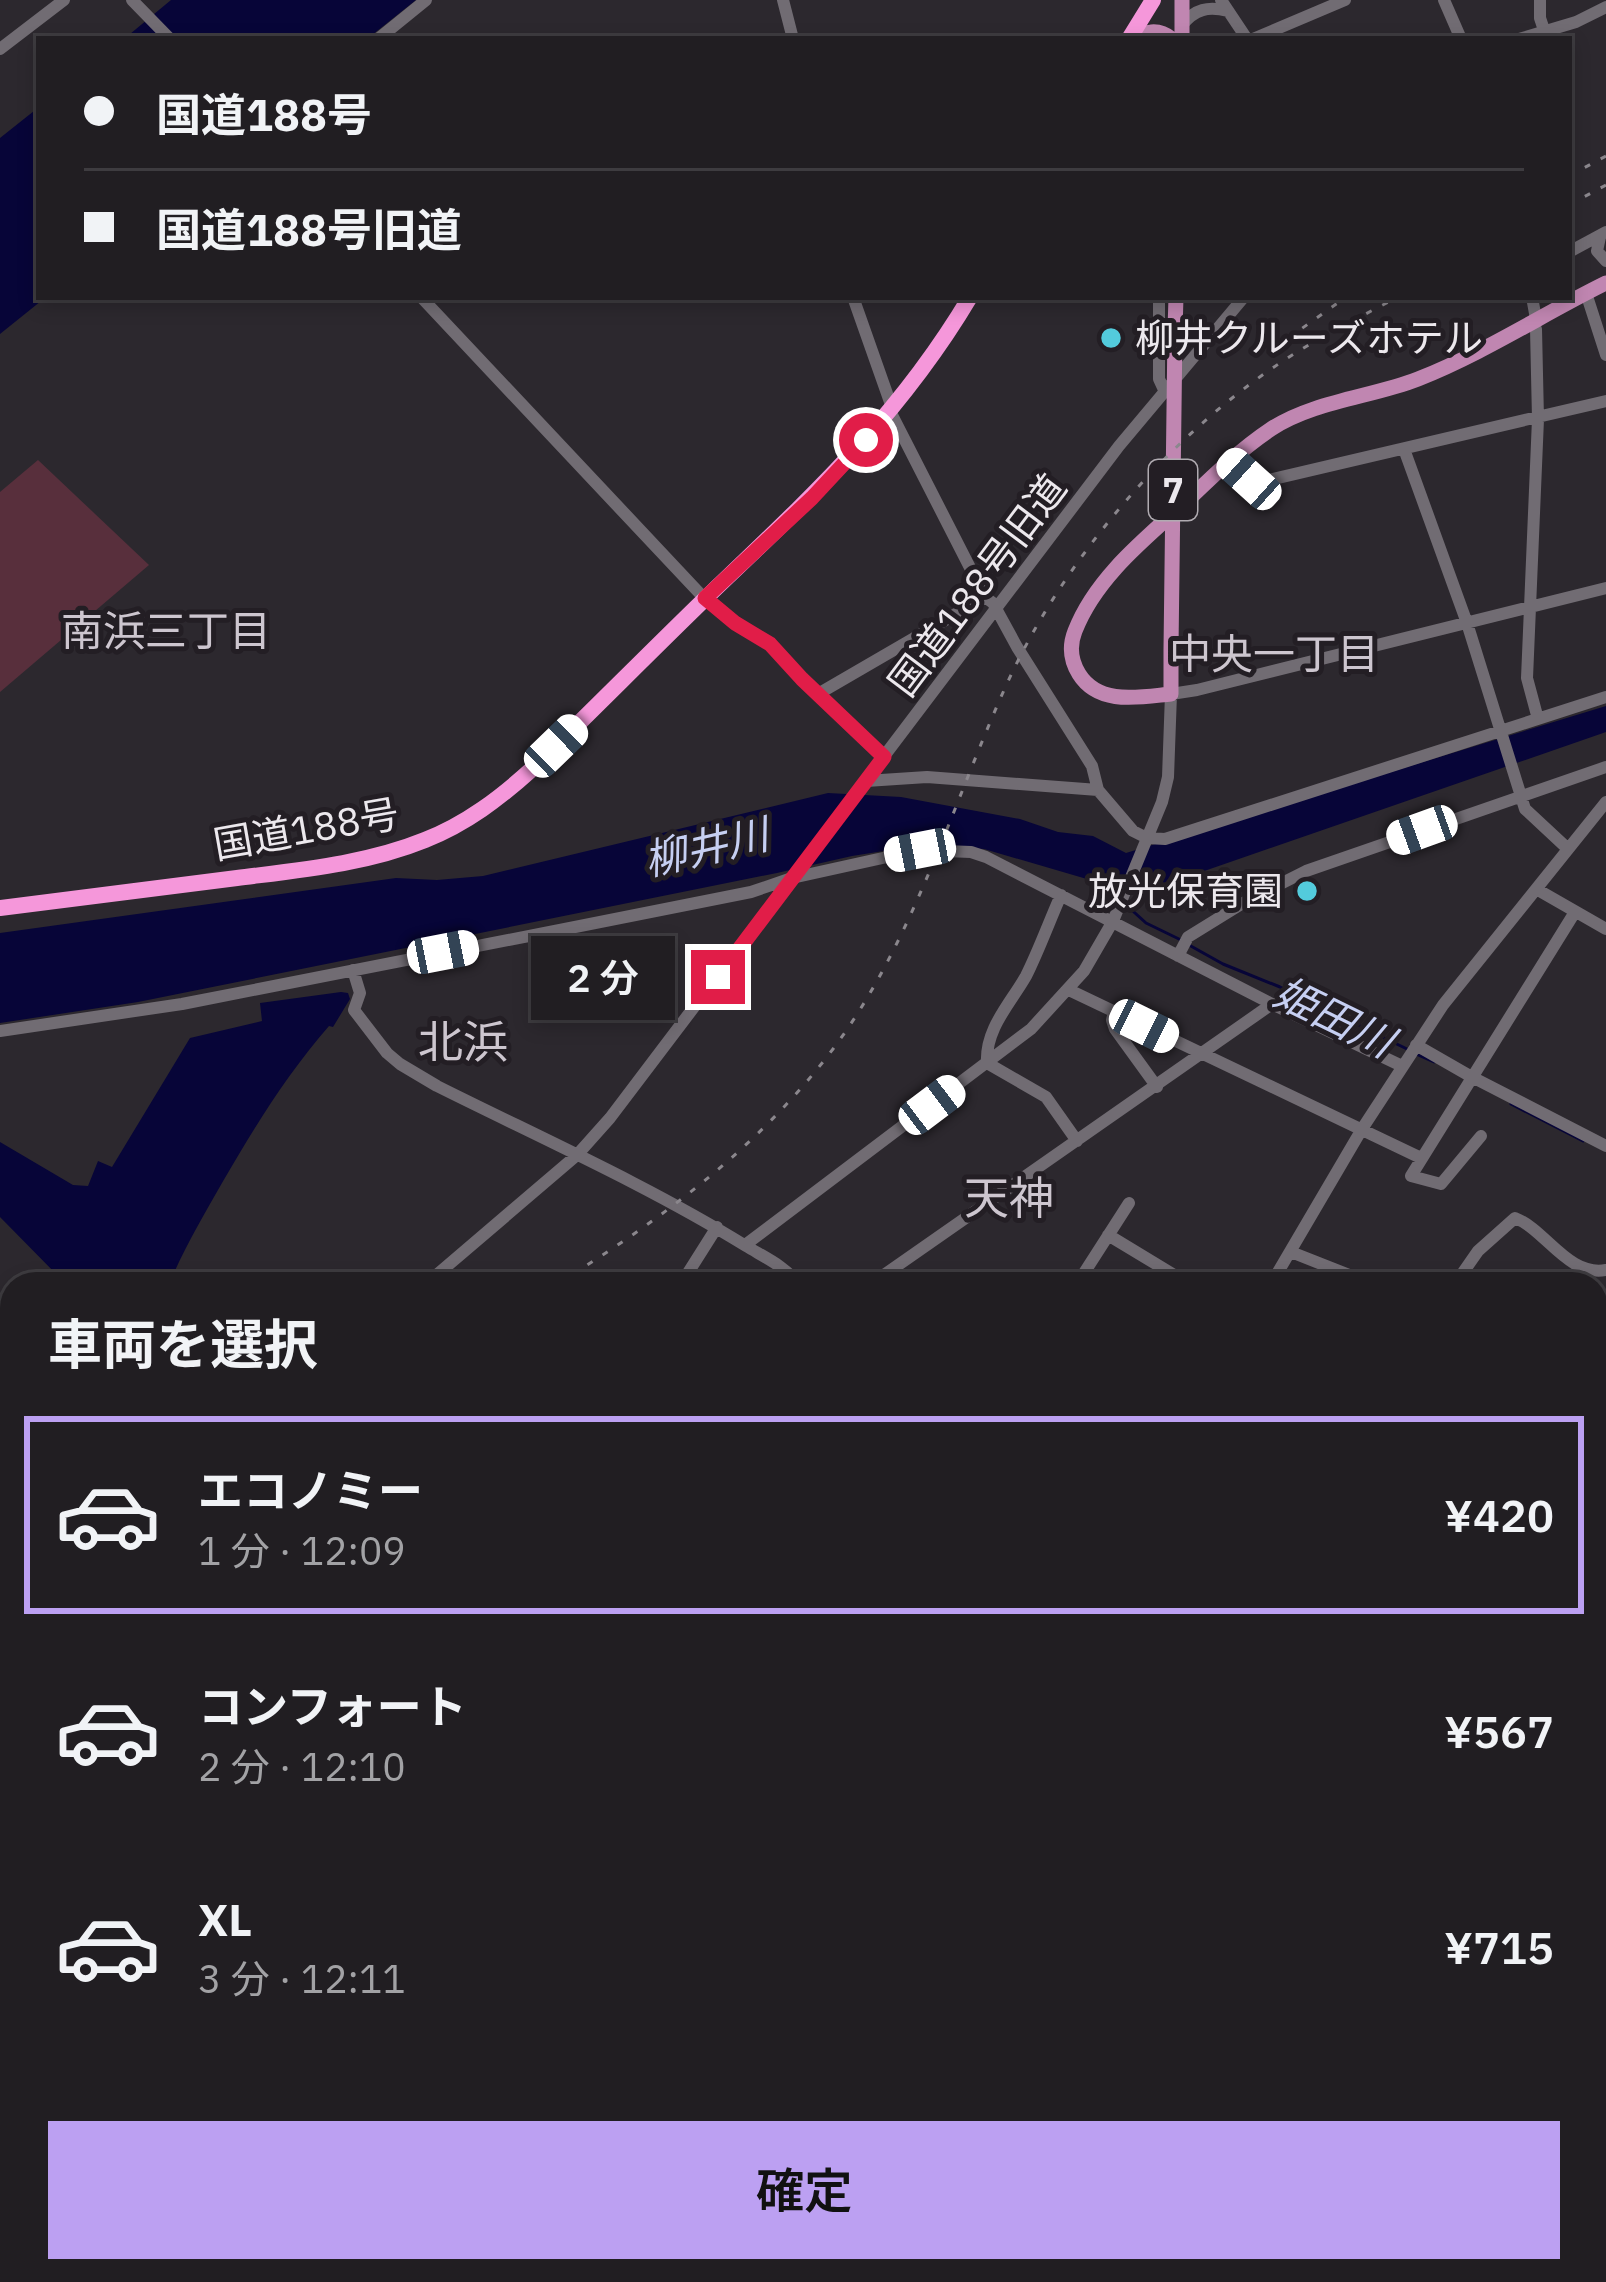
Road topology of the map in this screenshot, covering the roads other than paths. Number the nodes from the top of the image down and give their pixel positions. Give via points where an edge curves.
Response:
1 (64, 0) edge
2 (132, 0) edge
3 (426, 0) edge
4 (784, 0) edge
5 (1153, 0) edge
6 (1183, 0) edge
7 (1345, 0) edge
8 (1444, 0) edge
9 (1540, 0) edge
10 (1224, 6) edge
11 (1606, 7) edge
12 (1544, 31) junction
13 (1178, 35) edge
14 (167, 36) edge
15 (382, 36) edge
16 (792, 36) edge
17 (1132, 36) edge
18 (1137, 36) edge
19 (1248, 36) edge
20 (1257, 36) edge
21 (1459, 36) edge
22 (1528, 36) edge
23 (0, 49) edge
24 (1606, 233) edge
25 (1572, 250) edge
26 (1606, 260) edge
27 (1606, 283) edge
28 (1586, 292) junction
29 (424, 300) edge
30 (855, 300) edge
31 (968, 300) edge
32 (1159, 300) edge
33 (1176, 300) edge
34 (1242, 300) edge
35 (1532, 300) edge
36 (1536, 324) junction
37 (1606, 355) edge
38 (1165, 392) junction
39 (1606, 401) edge
40 (891, 412) junction
41 (1538, 419) junction
42 (1405, 449) junction
43 (1229, 462) junction
44 (1606, 588) edge
45 (985, 596) junction
46 (705, 598) junction
47 (1528, 608) junction
48 (996, 610) junction
49 (1467, 623) junction
50 (818, 694) junction
51 (1171, 694) junction
52 (1606, 697) edge
53 (1538, 718) junction
54 (1503, 735) junction
55 (884, 757) junction
56 (1606, 767) edge
57 (863, 784) junction
58 (1098, 790) junction
59 (1520, 796) junction
60 (1606, 802) edge
61 (1145, 842) junction
62 (1568, 849) junction
63 (795, 874) junction
64 (1538, 890) junction
65 (1061, 895) junction
66 (0, 908) edge
67 (1574, 912) junction
68 (1113, 921) junction
69 (1606, 929) edge
70 (1180, 955) junction
71 (353, 970) junction
72 (1069, 990) junction
73 (1272, 1004) junction
74 (1114, 1012) junction
75 (0, 1031) edge
76 (1410, 1053) junction
77 (1203, 1054) junction
78 (987, 1063) junction
79 (1471, 1076) junction
80 (1157, 1087) junction
81 (1362, 1130) junction
82 (1481, 1136) dead end
83 (1077, 1141) junction
84 (1606, 1146) edge
85 (577, 1155) junction
86 (1421, 1158) junction
87 (1129, 1203) dead end
88 (716, 1227) junction
89 (1108, 1235) junction
90 (745, 1245) junction
91 (1291, 1252) junction
92 (1606, 1270) edge
93 (440, 1272) edge
94 (688, 1272) edge
95 (788, 1272) edge
96 (888, 1272) edge
97 (1085, 1272) edge
98 (1169, 1272) edge
99 (1279, 1272) edge
100 (1342, 1272) edge
101 (1463, 1272) edge

1 - 23 street
2 - 14 street
3 - 15 street
4 - 16 street
5 - 17 highway
6 - 13 main road
7 - 20 street
8 - 21 street
9 - 12 street
10 - 13 street via 1199,10
10 - 19 street
11 - 12 street
12 - 22 street
13 - 18 main road
24 - 25 street
24 - 26 street via 1597,247
27 - 28 main road, 7
28 - 36 main road, 7
28 - 37 street
29 - 46 street
30 - 40 street
31 - 40 highway, 国道188号
32 - 38 street
33 - 51 main road, 7
34 - 38 street, 国道188号旧道
35 - 36 street
36 - 41 street
36 - 43 main road, 7 via 1415,380 1274,427
38 - 48 street, 国道188号旧道
39 - 41 street
40 - 45 street
40 - 46 highway, 国道188号
41 - 42 street
41 - 47 street
42 - 43 street via 1256,483
42 - 49 street
43 - 51 main road, 7 via 1123,560 1074,632 1072,662 1089,688 1120,697
44 - 47 street
45 - 48 street
45 - 50 street
46 - 50 street via 770,644
46 - 66 highway, 国道188号 via 510,789 426,840 309,868
47 - 49 street
47 - 53 street via 1527,678
48 - 55 street, 国道188号旧道
48 - 58 street
49 - 51 street
49 - 54 street
50 - 55 street
51 - 61 street via 1168,777
52 - 53 street
53 - 54 street
54 - 59 street
54 - 61 street
55 - 57 street, 国道188号旧道
56 - 59 street
57 - 58 street via 927,777
57 - 63 street, 国道188号旧道
58 - 61 street
59 - 62 street
59 - 70 street via 1306,871 1189,937
60 - 62 street
61 - 68 street
62 - 64 street
63 - 65 street via 920,850 971,852
63 - 71 street via 751,892
63 - 85 street, 国道188号旧道
64 - 67 street
64 - 76 street
65 - 68 street
65 - 78 street via 986,1046
67 - 69 street
67 - 79 street
68 - 70 street
68 - 72 street
70 - 73 street
71 - 75 street
71 - 85 street via 360,993 354,1010 387,1053
72 - 74 street
72 - 78 street
73 - 76 street
73 - 77 street
74 - 77 street
74 - 80 street via 1115,1029
76 - 79 street
76 - 81 street
77 - 80 street
77 - 81 street
78 - 83 street via 1046,1097
78 - 90 street
79 - 84 street
79 - 86 street
80 - 83 street
81 - 86 street
81 - 91 street
82 - 86 street via 1441,1184 1411,1175
83 - 96 street
85 - 88 street
85 - 93 street, 国道188号旧道
87 - 89 street
88 - 90 street
88 - 94 street
89 - 97 street
89 - 98 street
90 - 95 street
91 - 99 street
91 - 100 street
92 - 101 street via 1568,1260 1518,1217

